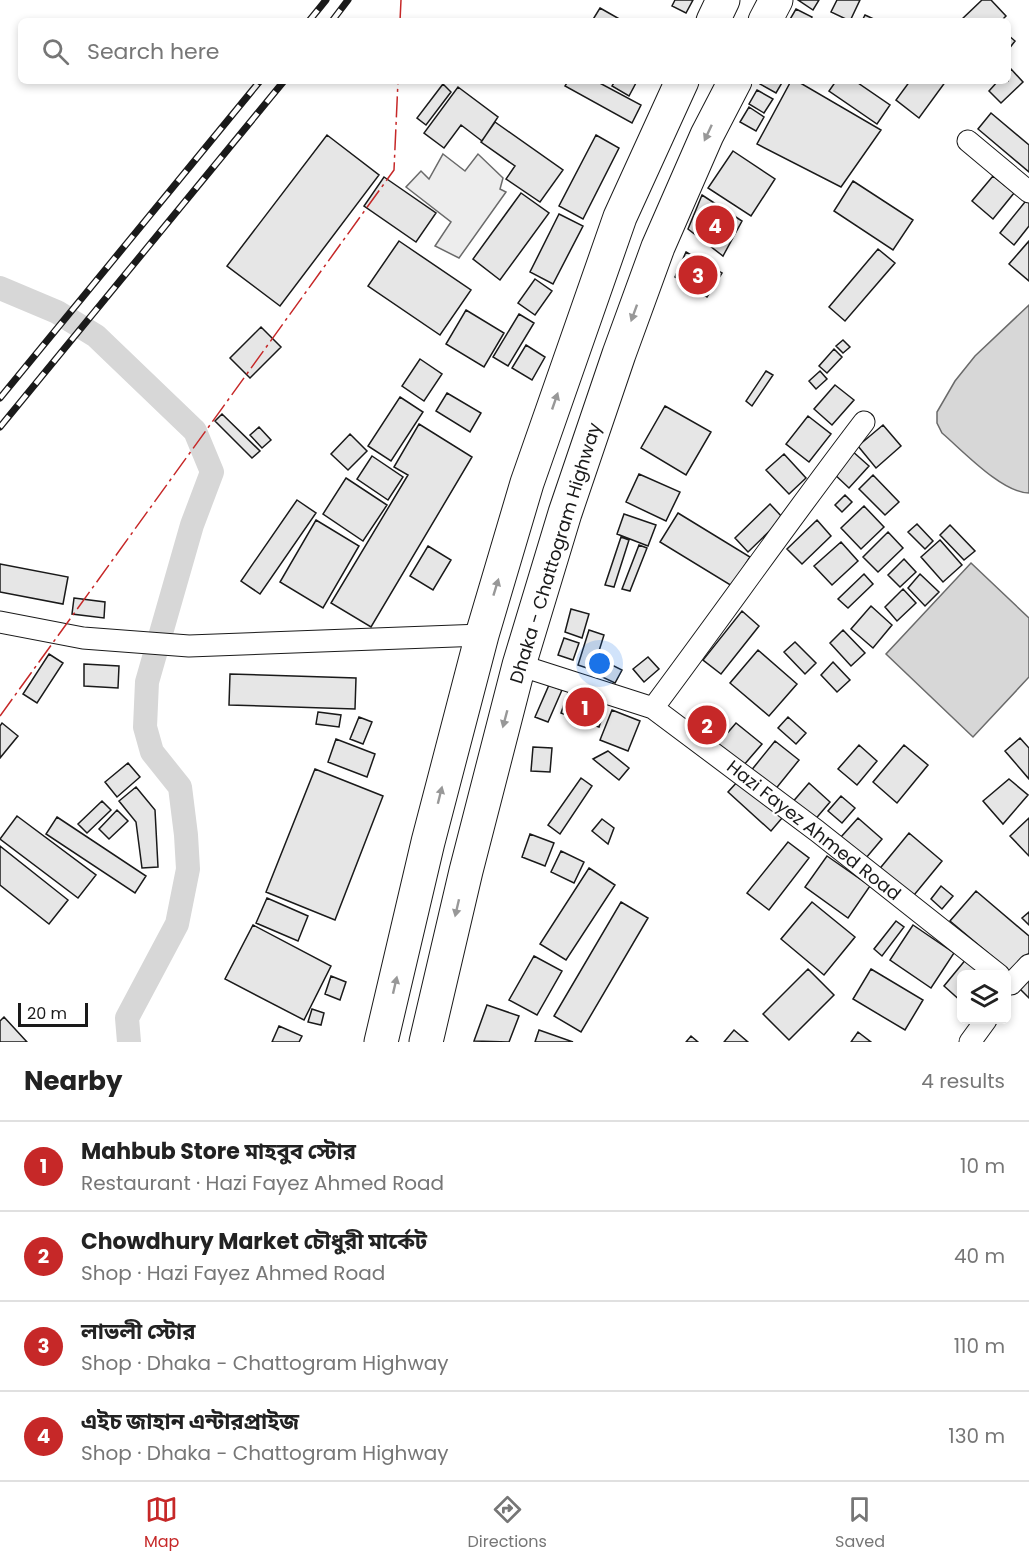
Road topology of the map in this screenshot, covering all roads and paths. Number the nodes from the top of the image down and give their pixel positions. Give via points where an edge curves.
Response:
1 (723, 0) edge
2 (776, 0) edge
3 (714, 18) edge
4 (767, 18) edge
5 (681, 84) edge
6 (733, 84) edge
7 (968, 141) dead end
8 (1029, 192) edge
9 (864, 422) dead end
10 (0, 622) edge
11 (482, 635) junction
12 (519, 665) junction
13 (653, 708) junction
14 (1029, 965) edge
15 (990, 970) edge
16 (1011, 979) edge
17 (983, 1024) edge
18 (381, 1042) edge
19 (426, 1042) edge
20 (970, 1042) edge

1 - 3 highway
2 - 4 highway
11 -> 5 highway via 527,483 581,325 620,217
6 -> 12 highway, Dhaka - Chattogram Highway via 658,247 565,513
7 - 8 street
9 - 13 street
10 - 11 street via 83,638 189,646
18 -> 11 highway
12 - 13 street, Hazi Fayez Ahmed Road
12 -> 19 highway, Dhaka - Chattogram Highway
13 - 15 street, Hazi Fayez Ahmed Road via 818,831
14 - 16 street
17 - 20 street

